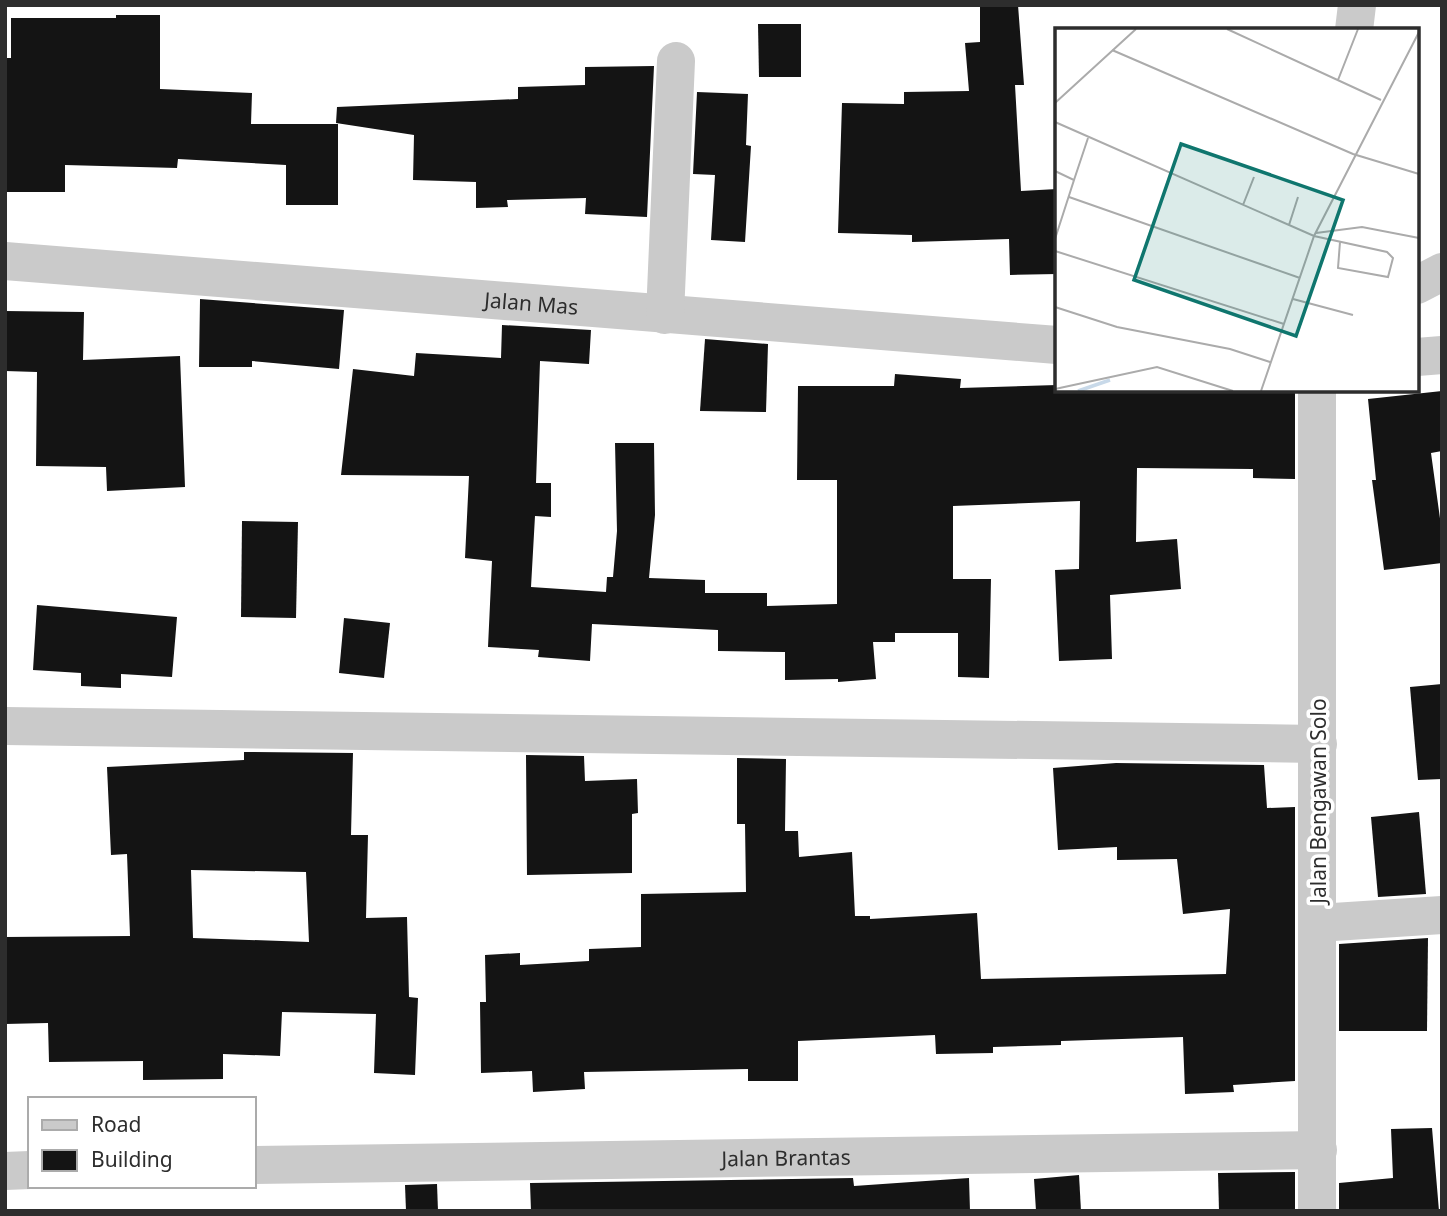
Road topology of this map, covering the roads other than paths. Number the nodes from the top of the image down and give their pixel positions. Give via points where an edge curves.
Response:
1 (1357, 5) edge
2 (1354, 28) edge
3 (676, 61) dead end
4 (5, 261) edge
5 (1442, 272) edge
6 (1419, 284) edge
7 (665, 315) junction
8 (1055, 345) edge
9 (1442, 355) edge
10 (1419, 357) edge
11 (1317, 392) edge
12 (5, 726) edge
13 (1318, 744) junction
14 (1442, 915) edge
15 (1318, 923) junction
16 (1318, 1150) junction
17 (256, 1165) edge
18 (28, 1170) edge
19 (5, 1171) edge
20 (1317, 1211) edge

1 - 2 street
3 - 7 street
4 - 7 street, Jalan Mas
5 - 6 street
7 - 8 street, Jalan Mas
9 - 10 street
11 - 13 street, Jalan Bengawan Solo
12 - 13 street
13 - 15 street, Jalan Bengawan Solo
14 - 15 street
15 - 16 street, Jalan Bengawan Solo
16 - 17 street, Jalan Brantas
16 - 20 street, Jalan Bengawan Solo
18 - 19 street

